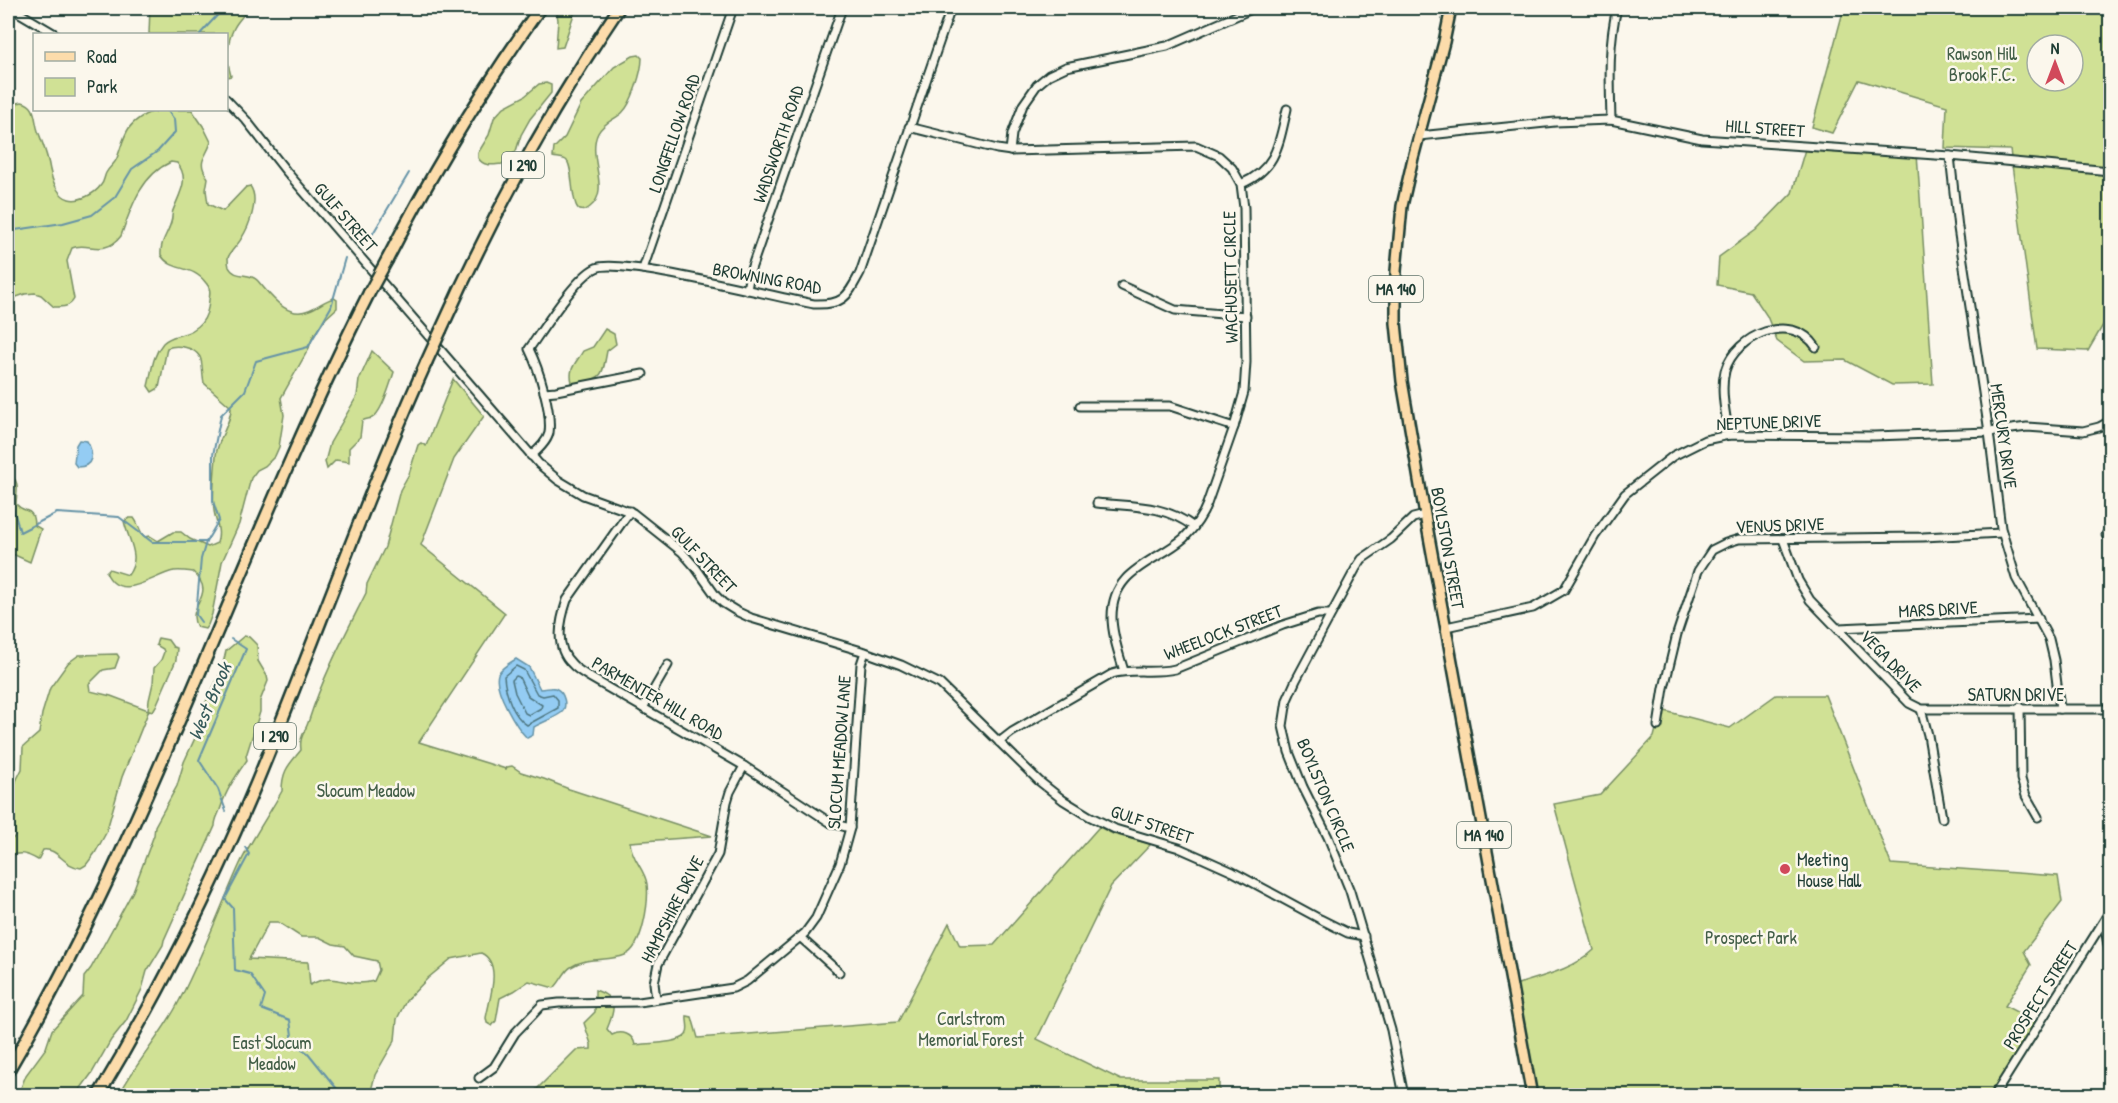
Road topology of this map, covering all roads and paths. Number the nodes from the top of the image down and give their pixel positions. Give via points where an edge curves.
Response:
1 (9, 8) edge
2 (540, 8) edge
3 (619, 8) edge
4 (733, 8) edge
5 (842, 8) edge
6 (951, 8) edge
7 (1254, 8) edge
8 (1451, 8) edge
9 (1617, 8) edge
10 (53, 33) edge
11 (228, 101) edge
12 (1287, 109) dead end
13 (1611, 120) junction
14 (909, 127) junction
15 (1419, 136) junction
16 (1010, 151) junction
17 (1950, 156) junction
18 (2110, 171) edge
19 (1240, 184) junction
20 (643, 270) junction
21 (1122, 286) dead end
22 (747, 290) junction
23 (1246, 316) junction
24 (1816, 347) dead end
25 (642, 374) dead end
26 (544, 392) junction
27 (1080, 406) dead end
28 (2110, 421) edge
29 (1234, 427) junction
30 (1989, 432) junction
31 (1729, 435) junction
32 (531, 456) junction
33 (1097, 503) dead end
34 (630, 511) junction
35 (1425, 515) junction
36 (1194, 527) junction
37 (2110, 528) edge
38 (2002, 533) junction
39 (2106, 535) dead end
40 (1783, 539) junction
41 (1331, 614) junction
42 (2039, 619) junction
43 (1446, 627) junction
44 (1839, 628) junction
45 (865, 651) junction
46 (668, 665) dead end
47 (1124, 671) junction
48 (2020, 707) junction
49 (643, 708) junction
50 (1920, 709) junction
51 (2060, 709) junction
52 (2110, 709) edge
53 (1658, 726) dead end
54 (999, 742) junction
55 (744, 766) junction
56 (2038, 817) dead end
57 (1942, 818) dead end
58 (850, 828) junction
59 (2110, 911) edge
60 (2104, 923) junction
61 (1364, 936) junction
62 (801, 938) junction
63 (2093, 940) junction
64 (2108, 944) junction
65 (2110, 956) edge
66 (839, 972) dead end
67 (656, 999) junction
68 (8, 1071) edge
69 (479, 1078) dead end
70 (98, 1095) edge
71 (1404, 1095) edge
72 (1532, 1095) edge
73 (1994, 1095) edge

1 - 10 street
2 - 68 highway, bridge via 447,152 369,293 301,434 119,857 64,970
3 - 70 highway, I 290, bridge via 562,98 473,260 426,363 222,861 165,978
4 - 20 street, LONGFELLOW ROAD
5 - 22 street, WADSWORTH ROAD
6 - 14 street, BROWNING ROAD
7 - 16 street via 1167,46 1066,67 1049,75 1023,105
8 - 15 main road, BOYLSTON STREET / MA 140
9 - 13 street via 1609,69
11 - 32 street, GULF STREET
12 - 19 street via 1273,159 1261,172
13 - 15 street, HILL STREET
13 - 17 street, HILL STREET via 1702,140
14 - 16 street, WACHUSETT CIRCLE
14 - 22 street, BROWNING ROAD via 860,273 846,297 835,303 814,304
15 - 35 main road, BOYLSTON STREET / MA 140 via 1400,221 1395,312 1400,371
16 - 19 street, WACHUSETT CIRCLE via 1196,146 1223,160
17 - 18 street, HILL STREET
17 - 30 street, MERCURY DRIVE
19 - 23 street, WACHUSETT CIRCLE
20 - 22 street, BROWNING ROAD
20 - 26 street, BROWNING ROAD via 602,266 579,282 530,349
21 - 23 street via 1175,310
23 - 29 street, WACHUSETT CIRCLE via 1244,392
24 - 31 street via 1806,335 1781,329 1758,334 1739,348 1730,359 1724,382
25 - 26 street
26 - 32 street, BROWNING ROAD via 548,435
27 - 29 street via 1167,405
28 - 30 street, NEPTUNE DRIVE via 2083,431 2027,427
29 - 36 street, WACHUSETT CIRCLE via 1207,504
30 - 31 street, NEPTUNE DRIVE
30 - 38 street, MERCURY DRIVE
31 - 43 street, NEPTUNE DRIVE via 1705,440 1673,456 1625,494 1595,536 1570,583 1555,597 1533,608
32 - 34 street, GULF STREET via 576,491
33 - 36 street via 1164,510
34 - 45 street, GULF STREET via 685,555 716,596 730,607 751,618
34 - 49 street, PARMENTER HILL ROAD via 567,600 560,633 562,650 571,664
35 - 41 street, BOYLSTON CIRCLE via 1413,518 1362,559
35 - 43 main road, BOYLSTON STREET / MA 140
36 - 47 street, WACHUSETT CIRCLE via 1131,573 1117,592 1112,622
37 - 39 street
38 - 40 street, VENUS DRIVE
38 - 42 street, MERCURY DRIVE via 2016,578
40 - 44 street, VEGA DRIVE via 1810,600
40 - 53 street, VENUS DRIVE via 1730,541 1712,550 1701,566 1677,634
41 - 47 street, WHEELOCK STREET via 1282,625 1175,669
41 - 61 street, BOYLSTON CIRCLE via 1296,680 1283,726 1303,787 1342,868
42 - 44 street, MARS DRIVE
42 - 51 street, MERCURY DRIVE via 2053,653
43 - 72 main road, BOYLSTON STREET / MA 140
44 - 50 street, VEGA DRIVE via 1909,703
45 - 54 street, GULF STREET via 940,684
45 - 58 street, SLOCUM MEADOW LANE
46 - 49 street
47 - 54 street, WHEELOCK STREET via 1099,681
48 - 50 street, SATURN DRIVE
48 - 51 street, SATURN DRIVE
48 - 56 street via 2021,779
49 - 55 street, PARMENTER HILL ROAD
50 - 57 street, VEGA DRIVE
51 - 52 street, SATURN DRIVE
54 - 61 street, GULF STREET via 1038,781 1103,824 1204,859 1348,933
55 - 58 street, PARMENTER HILL ROAD via 831,823
55 - 67 street, HAMPSHIRE DRIVE via 727,802 718,854 658,964
58 - 62 street, SLOCUM MEADOW LANE via 822,907
59 - 60 street, PROSPECT STREET
60 - 63 street, PROSPECT STREET
60 - 64 street
61 - 71 street, BOYLSTON CIRCLE via 1391,1030
62 - 66 street
62 - 67 street, SLOCUM MEADOW LANE via 740,985
63 - 64 street
63 - 73 street, PROSPECT STREET
64 - 65 street
67 - 69 street, SLOCUM MEADOW LANE via 542,1005 515,1033 494,1067

